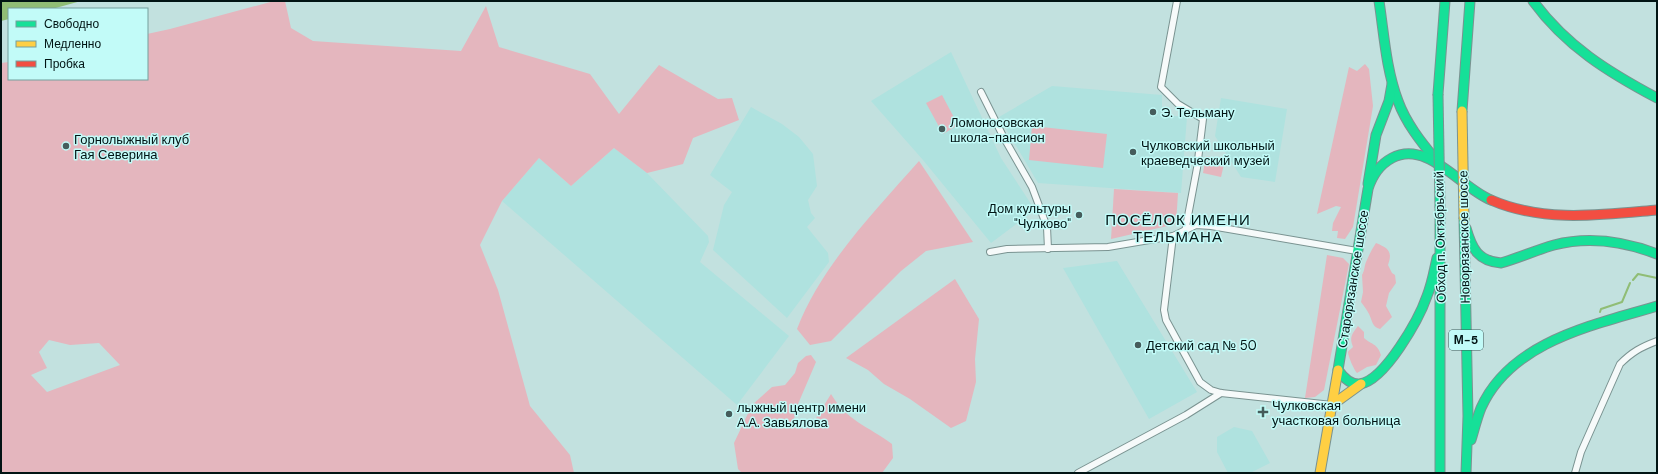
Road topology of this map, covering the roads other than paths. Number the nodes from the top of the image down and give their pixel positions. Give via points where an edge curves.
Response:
1 (1177, 1) edge
2 (1379, 1) edge
3 (1444, 1) edge
4 (1470, 1) edge
5 (1533, 1) edge
6 (1393, 83) junction
7 (981, 92) dead end
8 (1657, 98) edge
9 (1449, 173) junction
10 (1368, 189) junction
11 (1657, 210) edge
12 (1464, 219) junction
13 (1185, 232) junction
14 (1173, 236) junction
15 (1440, 245) junction
16 (1048, 249) junction
17 (1357, 251) junction
18 (990, 252) dead end
19 (1657, 254) edge
20 (1657, 306) edge
21 (1657, 341) edge
22 (1338, 370) junction
23 (1361, 384) junction
24 (1221, 393) junction
25 (1332, 405) junction
26 (1467, 462) junction
27 (1078, 473) edge
28 (1320, 473) edge
29 (1440, 473) edge
30 (1466, 473) edge
31 (1575, 473) edge

1 - 13 street via 1161,87 1178,104 1203,119
2 - 6 main road
3 - 15 main road, Обход п. Октябрьский / М-5, bridge via 1438,94
4 - 12 main road, Новорязанское шоссе / М-5, bridge via 1462,111
5 - 8 main road via 1560,33 1583,53 1617,77
6 - 9 main road via 1397,99 1410,125 1428,151
6 - 10 main road via 1376,135
7 - 16 street via 1032,187 1047,227
9 - 10 main road via 1423,156 1407,153 1396,156 1382,165 1373,175
9 - 11 main road via 1484,197 1520,211 1588,216
10 - 17 main road, Старорязанское шоссе
12 - 19 main road via 1478,255 1493,263 1501,263 1554,245 1581,240 1613,241
12 - 26 main road, Новорязанское шоссе / М-5
13 - 14 street
13 - 17 street via 1196,225 1211,226
14 - 16 street via 1108,247
14 - 24 street via 1164,310 1166,320 1200,382
15 - 23 main road via 1425,302 1406,337 1381,370
15 - 29 main road, Обход п. Октябрьский / М-5
16 - 18 street via 1007,249
17 - 22 main road, Старорязанское шоссе
20 - 26 main road via 1568,335 1538,348 1514,364 1498,380 1480,410
21 - 31 street via 1640,347 1620,364 1581,452
22 - 23 main road via 1346,380
22 - 25 main road, Старорязанское шоссе
23 - 25 main road
24 - 25 street
24 - 27 street via 1186,415
25 - 28 main road, Старорязанское шоссе
26 - 30 main road, Новорязанское шоссе / М-5

